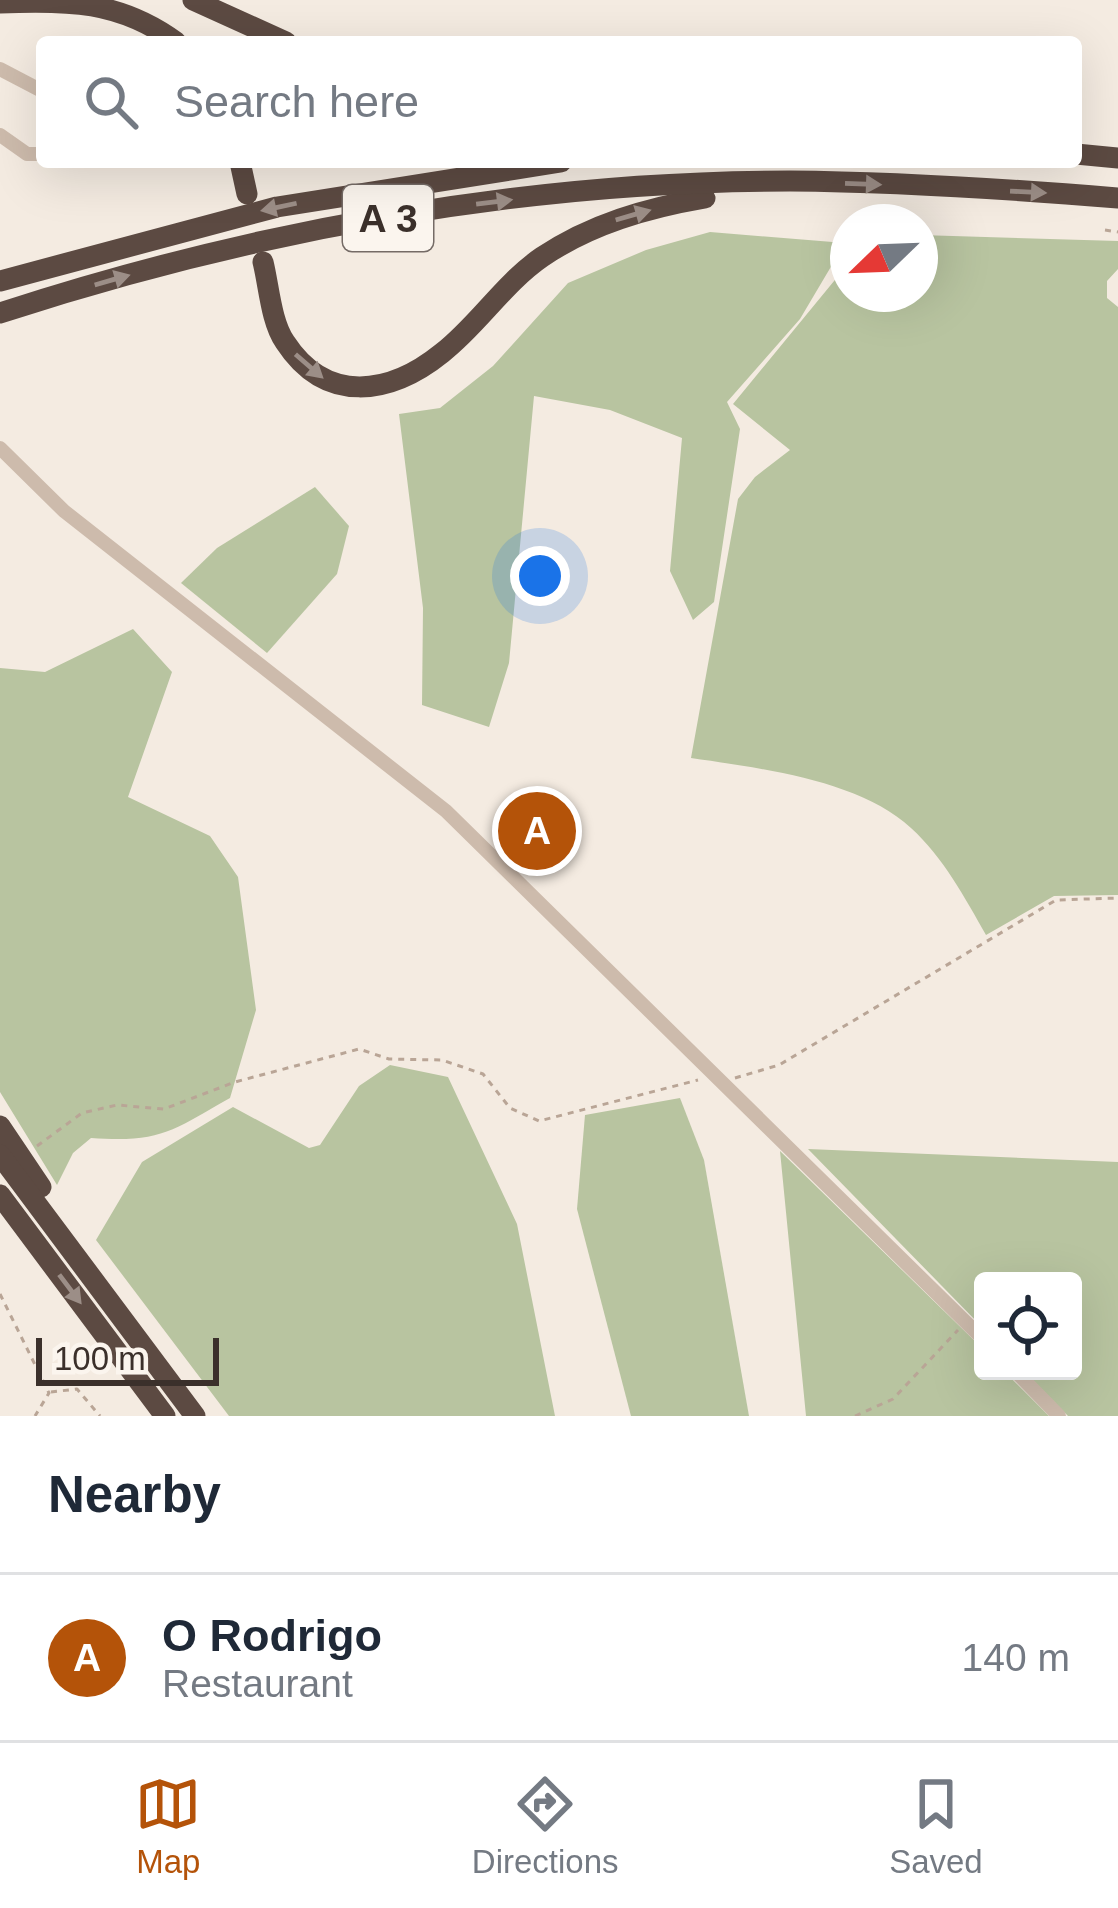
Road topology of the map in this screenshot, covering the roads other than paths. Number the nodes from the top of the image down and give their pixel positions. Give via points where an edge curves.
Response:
1 (194, 0) edge
2 (0, 2) edge
3 (168, 36) edge
4 (273, 36) edge
5 (0, 69) edge
6 (36, 88) edge
7 (0, 135) edge
8 (36, 154) edge
9 (1082, 155) edge
10 (1118, 158) edge
11 (242, 168) edge
12 (522, 168) edge
13 (787, 181) junction
14 (248, 194) dead end
15 (1118, 198) edge
16 (263, 262) dead end
17 (0, 281) edge
18 (0, 314) edge
19 (0, 448) edge
20 (0, 1126) edge
21 (0, 1155) edge
22 (0, 1195) edge
23 (80, 1262) junction
24 (974, 1330) edge
25 (1024, 1380) edge
26 (165, 1416) edge
27 (195, 1416) edge
28 (1060, 1416) edge

1 - 4 highway
2 - 3 highway via 98,2
5 - 6 street
7 - 8 street
9 - 10 highway
11 - 14 highway
12 -> 17 highway, A 3 via 277,207
13 -> 15 highway, A 3
16 -> 13 highway via 282,339 335,386 365,390 398,381 443,352 537,261 584,233
18 -> 13 highway, A 3 via 205,255 426,212
19 - 24 street via 64,511 446,811
20 - 23 highway
21 - 23 highway
22 -> 26 highway
23 - 27 highway
25 - 28 street

